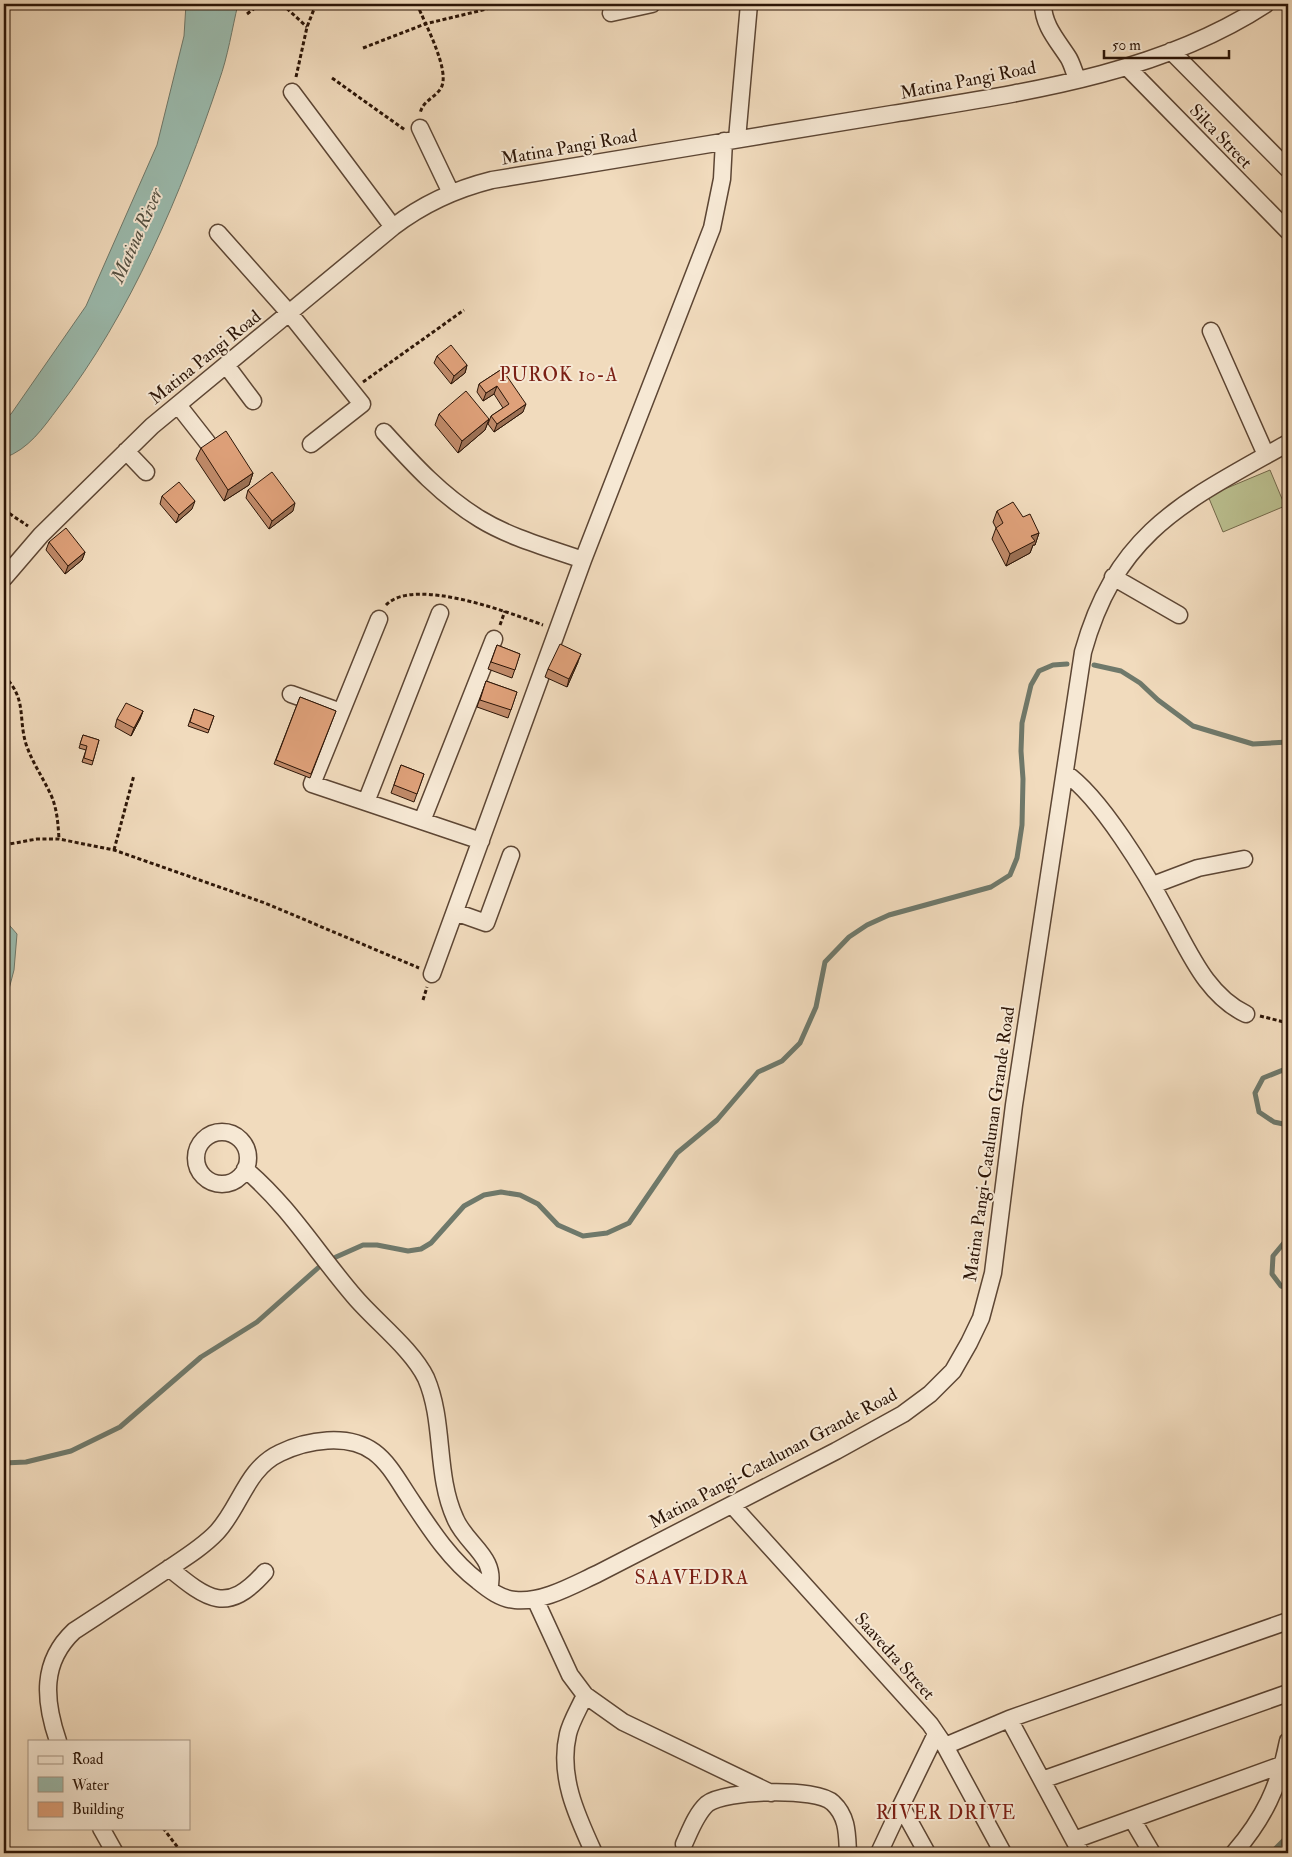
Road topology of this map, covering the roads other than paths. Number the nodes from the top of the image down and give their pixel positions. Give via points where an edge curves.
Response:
1 (652, 4) edge
2 (749, 4) edge
3 (1043, 4) edge
4 (1266, 4) edge
5 (611, 13) dead end
6 (1171, 51) junction
7 (1127, 67) junction
8 (1077, 79) junction
9 (292, 92) road end
10 (420, 128) road end
11 (731, 140) junction
12 (1288, 169) edge
13 (451, 194) junction
14 (393, 227) junction
15 (1288, 231) edge
16 (218, 233) dead end
17 (290, 314) junction
18 (1211, 331) dead end
19 (226, 365) junction
20 (253, 401) dead end
21 (178, 405) junction
22 (384, 432) dead end
23 (206, 442) edge
24 (1288, 443) edge
25 (312, 444) dead end
26 (126, 451) junction
27 (1266, 455) junction
28 (146, 472) dead end
29 (583, 560) junction
30 (1113, 577) junction
31 (4, 578) edge
32 (440, 613) dead end
33 (1179, 615) dead end
34 (378, 619) road end
35 (494, 639) dead end
36 (291, 694) dead end
37 (341, 712) junction
38 (1065, 773) junction
39 (366, 802) junction
40 (422, 821) junction
41 (481, 841) junction
42 (511, 855) dead end
43 (1244, 859) dead end
44 (1153, 885) junction
45 (455, 912) junction
46 (432, 974) road end
47 (1246, 1014) road end
48 (245, 1169) dead end
49 (732, 1505) junction
50 (169, 1568) junction
51 (265, 1572) dead end
52 (489, 1589) junction
53 (535, 1599) junction
54 (1288, 1622) edge
55 (1288, 1693) edge
56 (585, 1695) junction
57 (1009, 1719) junction
58 (58, 1740) edge
59 (941, 1740) junction
60 (1288, 1741) edge
61 (1284, 1764) junction
62 (1042, 1780) junction
63 (771, 1793) junction
64 (901, 1806) junction
65 (1132, 1819) junction
66 (102, 1830) edge
67 (684, 1844) dead end
68 (1077, 1846) edge
69 (115, 1853) edge
70 (594, 1853) edge
71 (848, 1853) edge
72 (879, 1853) edge
73 (927, 1853) edge
74 (1003, 1853) edge
75 (1152, 1853) edge
76 (1234, 1853) edge

1 - 5 street
2 - 11 street
3 - 8 street via 1051,32 1069,59
4 - 6 street, Matina Pangi Road via 1209,35
6 - 7 street, Matina Pangi Road
6 - 12 street
7 - 8 street, Matina Pangi Road
7 - 15 street, Silca Street
8 - 11 street, Matina Pangi Road via 952,104
9 - 14 street
10 - 13 street
11 - 13 street, Matina Pangi Road via 492,180
11 - 29 street via 712,228
13 - 14 street, Matina Pangi Road via 409,215
14 - 17 street, Matina Pangi Road
16 - 17 street
17 - 19 street, Matina Pangi Road
17 - 25 street via 362,404
18 - 27 street
19 - 20 street
19 - 21 street, Matina Pangi Road
21 - 23 street
21 - 26 street, Matina Pangi Road
22 - 29 street via 435,486 481,520
24 - 27 street, Matina Pangi-Catalunan Grande Road
26 - 28 street
26 - 31 street, Matina Pangi Road via 41,535
27 - 30 street, Matina Pangi-Catalunan Grande Road via 1170,515 1129,554
29 - 41 street
30 - 33 street
30 - 38 street, Matina Pangi-Catalunan Grande Road via 1091,624 1083,652
32 - 39 street
34 - 37 street
35 - 40 street
36 - 37 street
37 - 39 street via 312,784
38 - 44 street via 1089,794
38 - 49 street, Matina Pangi-Catalunan Grande Road via 1014,1105 993,1273 981,1318 953,1371 930,1394 862,1438
39 - 40 street
40 - 41 street
41 - 45 street
42 - 45 street via 486,923
43 - 44 street via 1198,868
44 - 47 street via 1209,986 1231,1007
45 - 46 street
48 - 52 street via 285,1208 353,1295 417,1362 432,1395 437,1416 450,1505 462,1532 488,1563 491,1572
49 - 53 street, Matina Pangi-Catalunan Grande Road via 597,1574
49 - 59 street, Saavedra Street
50 - 51 street via 205,1595 222,1598 238,1596 251,1588
50 - 52 street, Matina Pangi-Catalunan Grande Road via 217,1532 251,1477 265,1462 300,1446 334,1440 363,1446 384,1462 443,1546
50 - 58 street, Matina Pangi-Catalunan Grande Road via 74,1631 56,1651 48,1680 49,1706
52 - 53 street, Matina Pangi-Catalunan Grande Road via 502,1598
53 - 56 street via 570,1675
54 - 57 street
55 - 62 street
56 - 63 street via 623,1722
56 - 70 street via 568,1733 565,1753 575,1810
57 - 59 street
57 - 62 street
59 - 64 street
59 - 74 street, Saavedra Street
60 - 61 street
61 - 65 street
61 - 76 street via 1272,1798
62 - 68 street
63 - 67 street via 721,1797 707,1804
63 - 71 street via 814,1794 833,1803 846,1822
64 - 72 street
64 - 73 street
65 - 68 street
65 - 75 street
66 - 69 street

